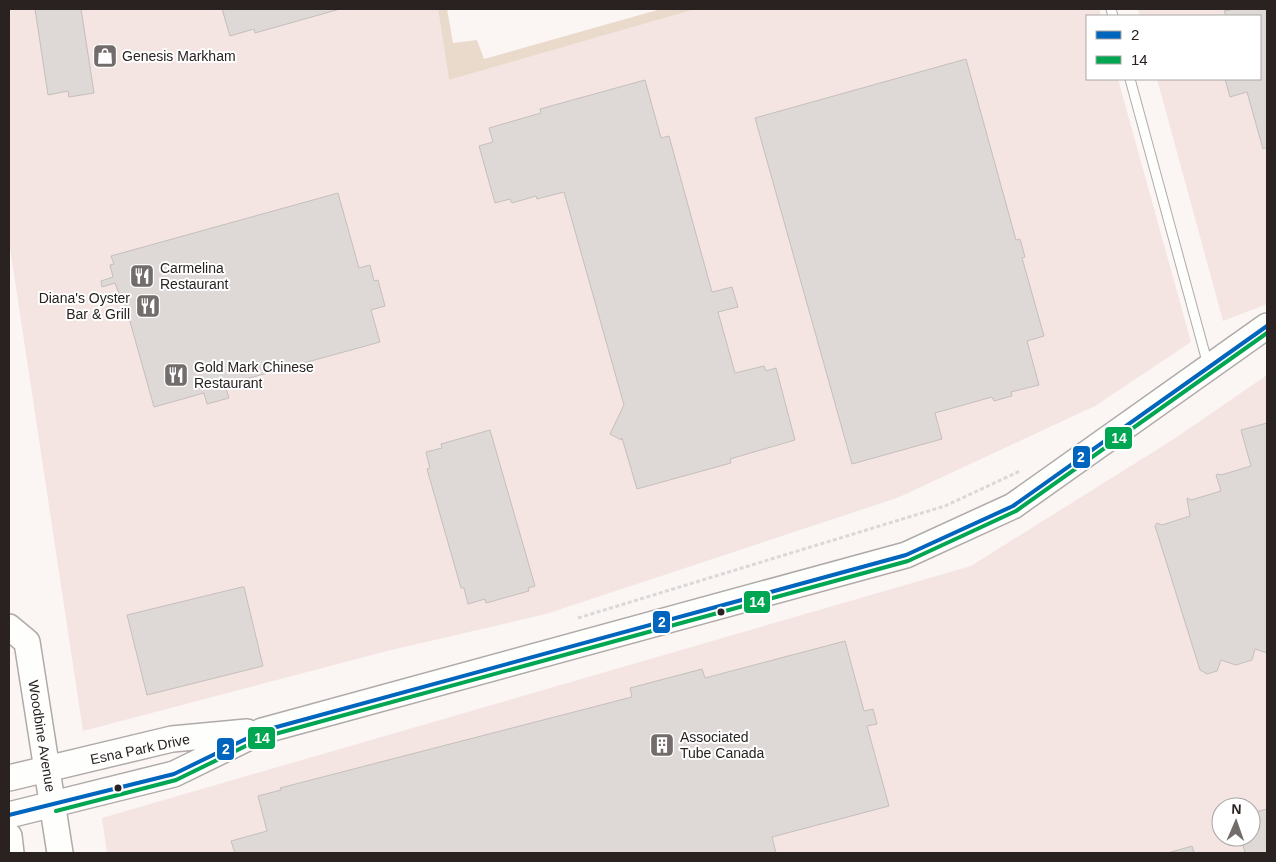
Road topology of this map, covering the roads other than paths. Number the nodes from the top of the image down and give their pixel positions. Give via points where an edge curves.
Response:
1 (1130, 80) edge
2 (1267, 326) edge
3 (1209, 367) junction
4 (9, 627) edge
5 (262, 731) junction
6 (47, 769) junction
7 (9, 778) edge
8 (54, 805) junction
9 (9, 815) edge
10 (9, 836) edge
11 (11, 853) edge
12 (60, 853) edge

1 - 3 lane
2 - 3 main road, Esna Park Drive
3 - 5 main road, Esna Park Drive via 1013,506 906,555
4 - 6 main road, Woodbine Avenue via 27,642
5 - 6 main road, Esna Park Drive via 172,739
5 - 8 main road, Esna Park Drive via 174,774
6 - 7 main road, Esna Park Drive
6 - 8 main road, Woodbine Avenue
8 - 9 main road, Esna Park Drive
8 - 12 main road, Woodbine Avenue
10 - 11 main road

